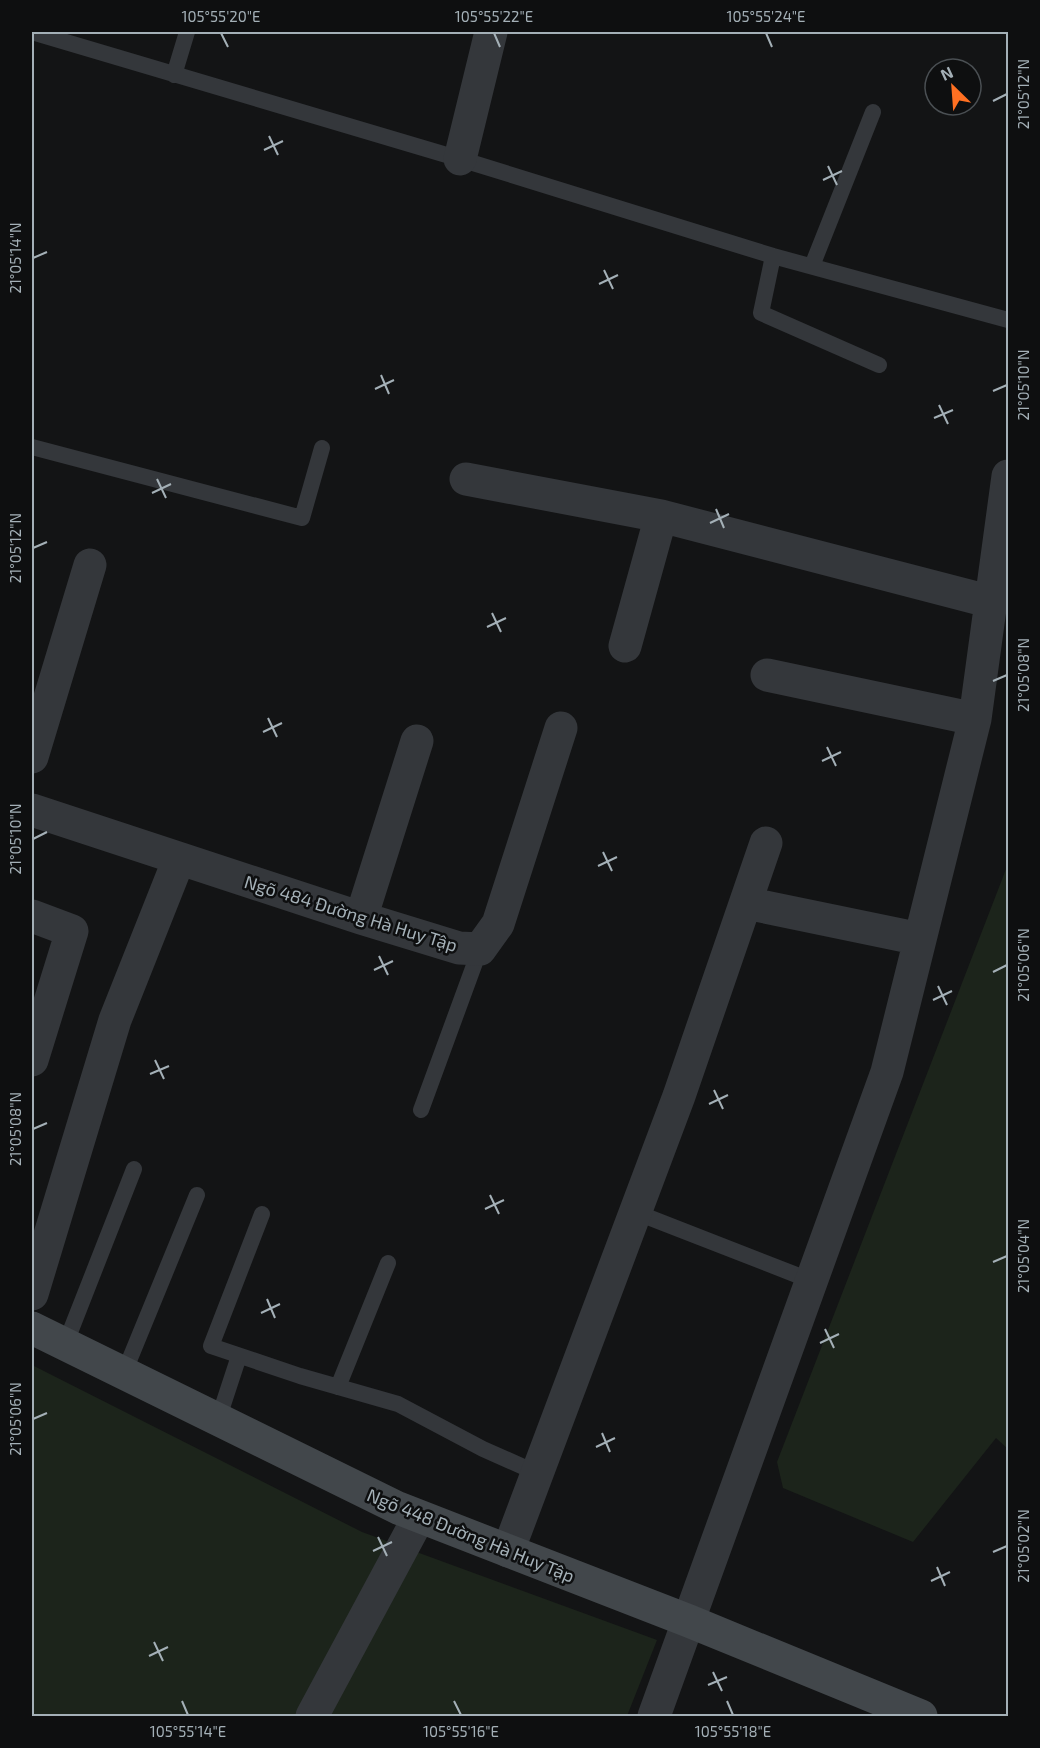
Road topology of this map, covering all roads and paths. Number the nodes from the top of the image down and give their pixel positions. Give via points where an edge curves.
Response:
1 (32, 32) edge
2 (187, 32) edge
3 (491, 32) edge
4 (174, 75) junction
5 (873, 112) dead end
6 (460, 159) junction
7 (773, 256) junction
8 (812, 266) junction
9 (1008, 320) edge
10 (879, 365) dead end
11 (32, 447) edge
12 (322, 448) dead end
13 (1008, 476) edge
14 (466, 479) dead end
15 (661, 516) junction
16 (90, 565) dead end
17 (996, 617) edge
18 (626, 646) dead end
19 (767, 675) dead end
20 (975, 719) junction
21 (561, 728) dead end
22 (417, 741) dead end
23 (32, 757) edge
24 (32, 810) edge
25 (766, 843) dead end
26 (179, 859) junction
27 (746, 903) junction
28 (32, 916) edge
29 (361, 918) junction
30 (920, 939) junction
31 (480, 949) junction
32 (32, 1060) edge
33 (421, 1110) dead end
34 (134, 1169) dead end
35 (197, 1196) dead end
36 (635, 1212) junction
37 (262, 1214) dead end
38 (388, 1263) dead end
39 (812, 1281) junction
40 (32, 1294) edge
41 (32, 1328) edge
42 (65, 1345) junction
43 (239, 1356) junction
44 (124, 1373) junction
45 (338, 1387) junction
46 (218, 1420) junction
47 (537, 1473) junction
48 (420, 1517) junction
49 (508, 1551) junction
50 (689, 1622) junction
51 (312, 1716) edge
52 (654, 1716) edge
53 (921, 1716) edge

1 - 4 lane
2 - 4 lane
3 - 6 street
4 - 6 lane
5 - 8 lane
6 - 7 lane
7 - 8 lane
7 - 10 lane via 761,313
8 - 9 lane
11 - 12 lane via 302,518
13 - 17 street
14 - 15 street
15 - 17 street
15 - 18 street
16 - 23 street
17 - 20 street
19 - 20 street
20 - 30 street
21 - 31 street, Ngõ 484 Đường Hà Huy Tập via 498,924
22 - 29 street
24 - 26 street, Ngõ 484 Đường Hà Huy Tập
25 - 27 street
26 - 29 street, Ngõ 484 Đường Hà Huy Tập
26 - 40 street via 115,1020
27 - 30 street
27 - 36 street
28 - 32 street via 72,931
29 - 31 street, Ngõ 484 Đường Hà Huy Tập via 459,948
30 - 39 street via 887,1072
31 - 33 lane
34 - 42 lane
35 - 44 lane
36 - 39 lane
36 - 47 street
37 - 43 lane via 212,1346
38 - 45 lane
39 - 50 street
41 - 42 street, Ngõ 448 Đường Hà Huy Tập
42 - 44 street, Ngõ 448 Đường Hà Huy Tập
43 - 45 lane
43 - 46 lane
44 - 46 street, Ngõ 448 Đường Hà Huy Tập
45 - 47 lane via 398,1404
46 - 48 street, Ngõ 448 Đường Hà Huy Tập
47 - 49 street
48 - 49 street, Ngõ 448 Đường Hà Huy Tập
48 - 51 street
49 - 50 street, Ngõ 448 Đường Hà Huy Tập
50 - 52 street
50 - 53 street, Ngõ 448 Đường Hà Huy Tập

